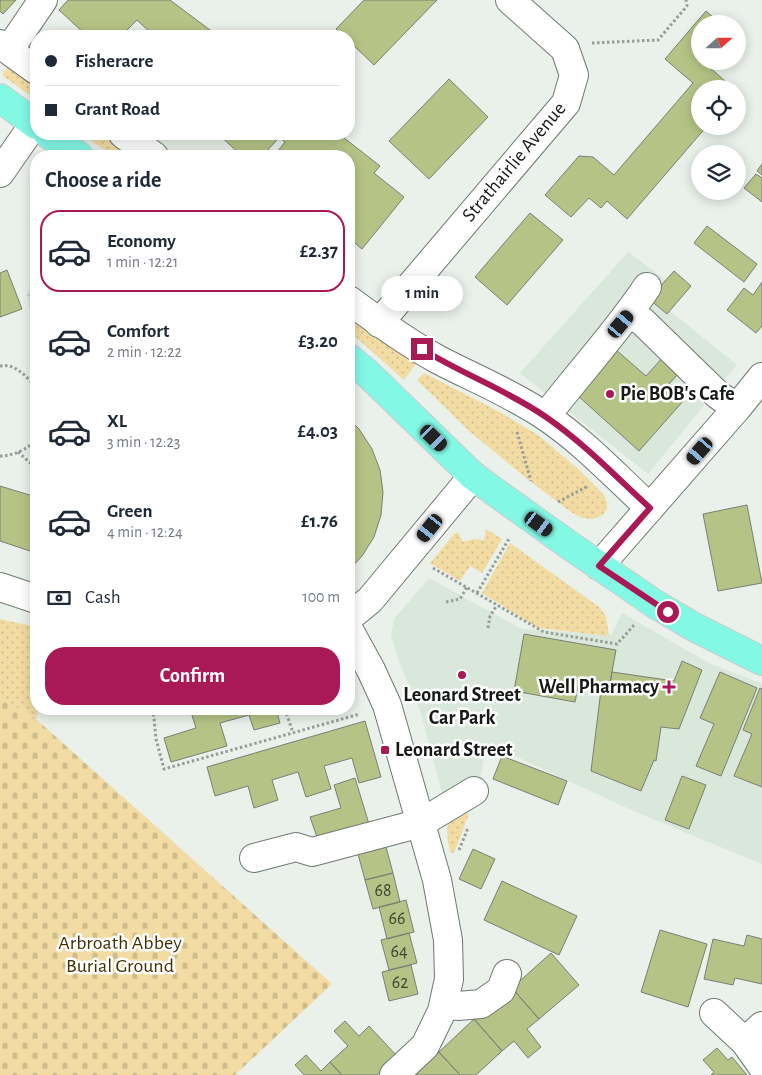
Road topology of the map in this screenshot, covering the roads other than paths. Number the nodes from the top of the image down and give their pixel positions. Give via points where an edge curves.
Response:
1 (43, 0) edge
2 (510, 0) edge
3 (5, 47) edge
4 (30, 66) edge
5 (0, 98) edge
6 (30, 121) edge
7 (30, 138) edge
8 (56, 140) edge
9 (131, 140) edge
10 (70, 150) edge
11 (146, 150) edge
12 (0, 173) edge
13 (648, 287) dead end
14 (355, 305) edge
15 (630, 313) junction
16 (379, 323) junction
17 (355, 364) edge
18 (762, 377) edge
19 (737, 408) junction
20 (546, 416) junction
21 (473, 476) junction
22 (650, 508) junction
23 (599, 566) junction
24 (0, 587) edge
25 (30, 597) edge
26 (355, 612) edge
27 (355, 641) edge
28 (762, 661) edge
29 (474, 791) road end
30 (421, 823) junction
31 (254, 858) dead end
32 (507, 974) dead end
33 (444, 1004) junction
34 (714, 1013) dead end
35 (754, 1034) edge
36 (762, 1066) edge
37 (394, 1075) edge

1 - 3 street
2 - 16 street, Strathairlie Avenue via 565,49 574,75 566,103
3 - 4 street
5 - 6 main road
7 - 12 street
8 - 10 main road
9 - 11 street
13 - 15 street
14 - 16 street
15 - 19 street via 718,395
15 - 20 street
16 - 20 street via 436,358 514,396
17 - 21 main road
18 - 19 street
19 - 22 street
20 - 22 street via 587,448
21 - 23 main road
21 - 26 street via 370,600
22 - 23 street
23 - 28 main road via 694,627
24 - 25 street
27 - 30 street via 387,705
29 - 30 street
30 - 31 street via 312,852 296,848
30 - 33 street via 438,880 448,940 449,979
32 - 33 street via 501,990 481,1004
33 - 37 street via 425,1046
34 - 35 street
35 - 36 street

